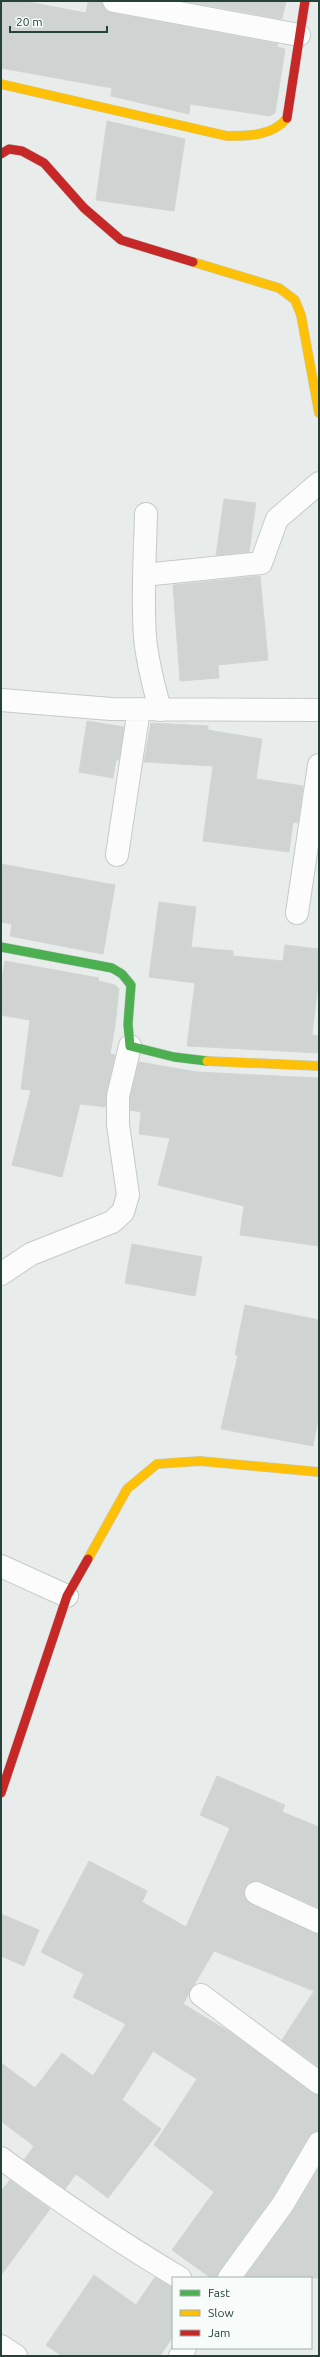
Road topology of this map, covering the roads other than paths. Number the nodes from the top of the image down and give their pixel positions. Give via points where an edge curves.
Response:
1 (114, 1) edge
2 (304, 1) edge
3 (299, 35) junction
4 (1, 84) edge
5 (1, 154) edge
6 (319, 413) edge
7 (319, 483) edge
8 (146, 514) dead end
9 (144, 575) junction
10 (1, 700) edge
11 (150, 710) junction
12 (319, 710) edge
13 (319, 765) edge
14 (313, 844) edge
15 (117, 854) dead end
16 (297, 913) dead end
17 (1, 947) edge
18 (130, 1046) junction
19 (319, 1066) edge
20 (1, 1274) edge
21 (319, 1470) edge
22 (1, 1566) edge
23 (67, 1596) junction
24 (1, 1793) edge
25 (256, 1893) dead end
26 (319, 1922) edge
27 (201, 1995) dead end
28 (319, 2083) edge
29 (319, 2143) edge
30 (3, 2164) edge
31 (178, 2277) edge
32 (230, 2277) edge
33 (1, 2346) edge
34 (16, 2356) edge

1 - 3 street
2 - 3 street
3 - 4 street via 287,119 276,129 254,136 227,136
5 - 6 street via 9,149 22,151 44,163 84,208 121,240 279,288 295,300 301,316
7 - 9 street via 276,518 261,563
8 - 9 street
9 - 11 street
10 - 11 street
11 - 12 street
11 - 15 street
13 - 14 street
14 - 16 street
17 - 18 street via 112,968 126,975 132,987 128,1021
18 - 19 street via 147,1052 190,1058
18 - 20 street via 118,1096 118,1125 128,1195 123,1212 112,1222 31,1254
21 - 23 street via 200,1461 157,1464 127,1489
22 - 23 street
23 - 24 street
25 - 26 street
27 - 28 street
29 - 32 street via 283,2204
30 - 31 street via 117,2240
33 - 34 street

